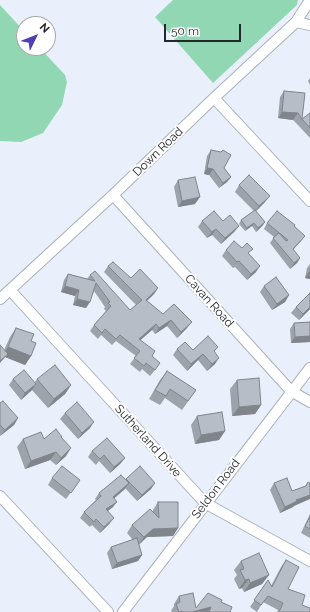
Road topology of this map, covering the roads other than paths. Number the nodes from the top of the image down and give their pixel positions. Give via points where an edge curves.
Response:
1 (310, 0) edge
2 (296, 22) junction
3 (310, 26) edge
4 (214, 98) junction
5 (113, 195) junction
6 (310, 200) edge
7 (10, 290) junction
8 (0, 299) edge
9 (310, 368) edge
10 (291, 391) junction
11 (310, 402) edge
12 (0, 496) edge
13 (205, 503) junction
14 (310, 561) edge
15 (108, 612) edge
16 (122, 612) edge

1 - 2 street, Down Road
2 - 3 street
2 - 4 street, Down Road
4 - 5 street, Down Road
4 - 6 street
5 - 7 street, Down Road
5 - 10 street, Cavan Road
7 - 8 street, Down Road
7 - 13 street, Sutherland Drive
9 - 10 street, Seldon Road
10 - 11 street, Cavan Road
10 - 13 street, Seldon Road
12 - 15 street
13 - 14 street, Sutherland Drive
13 - 16 street, Seldon Road

